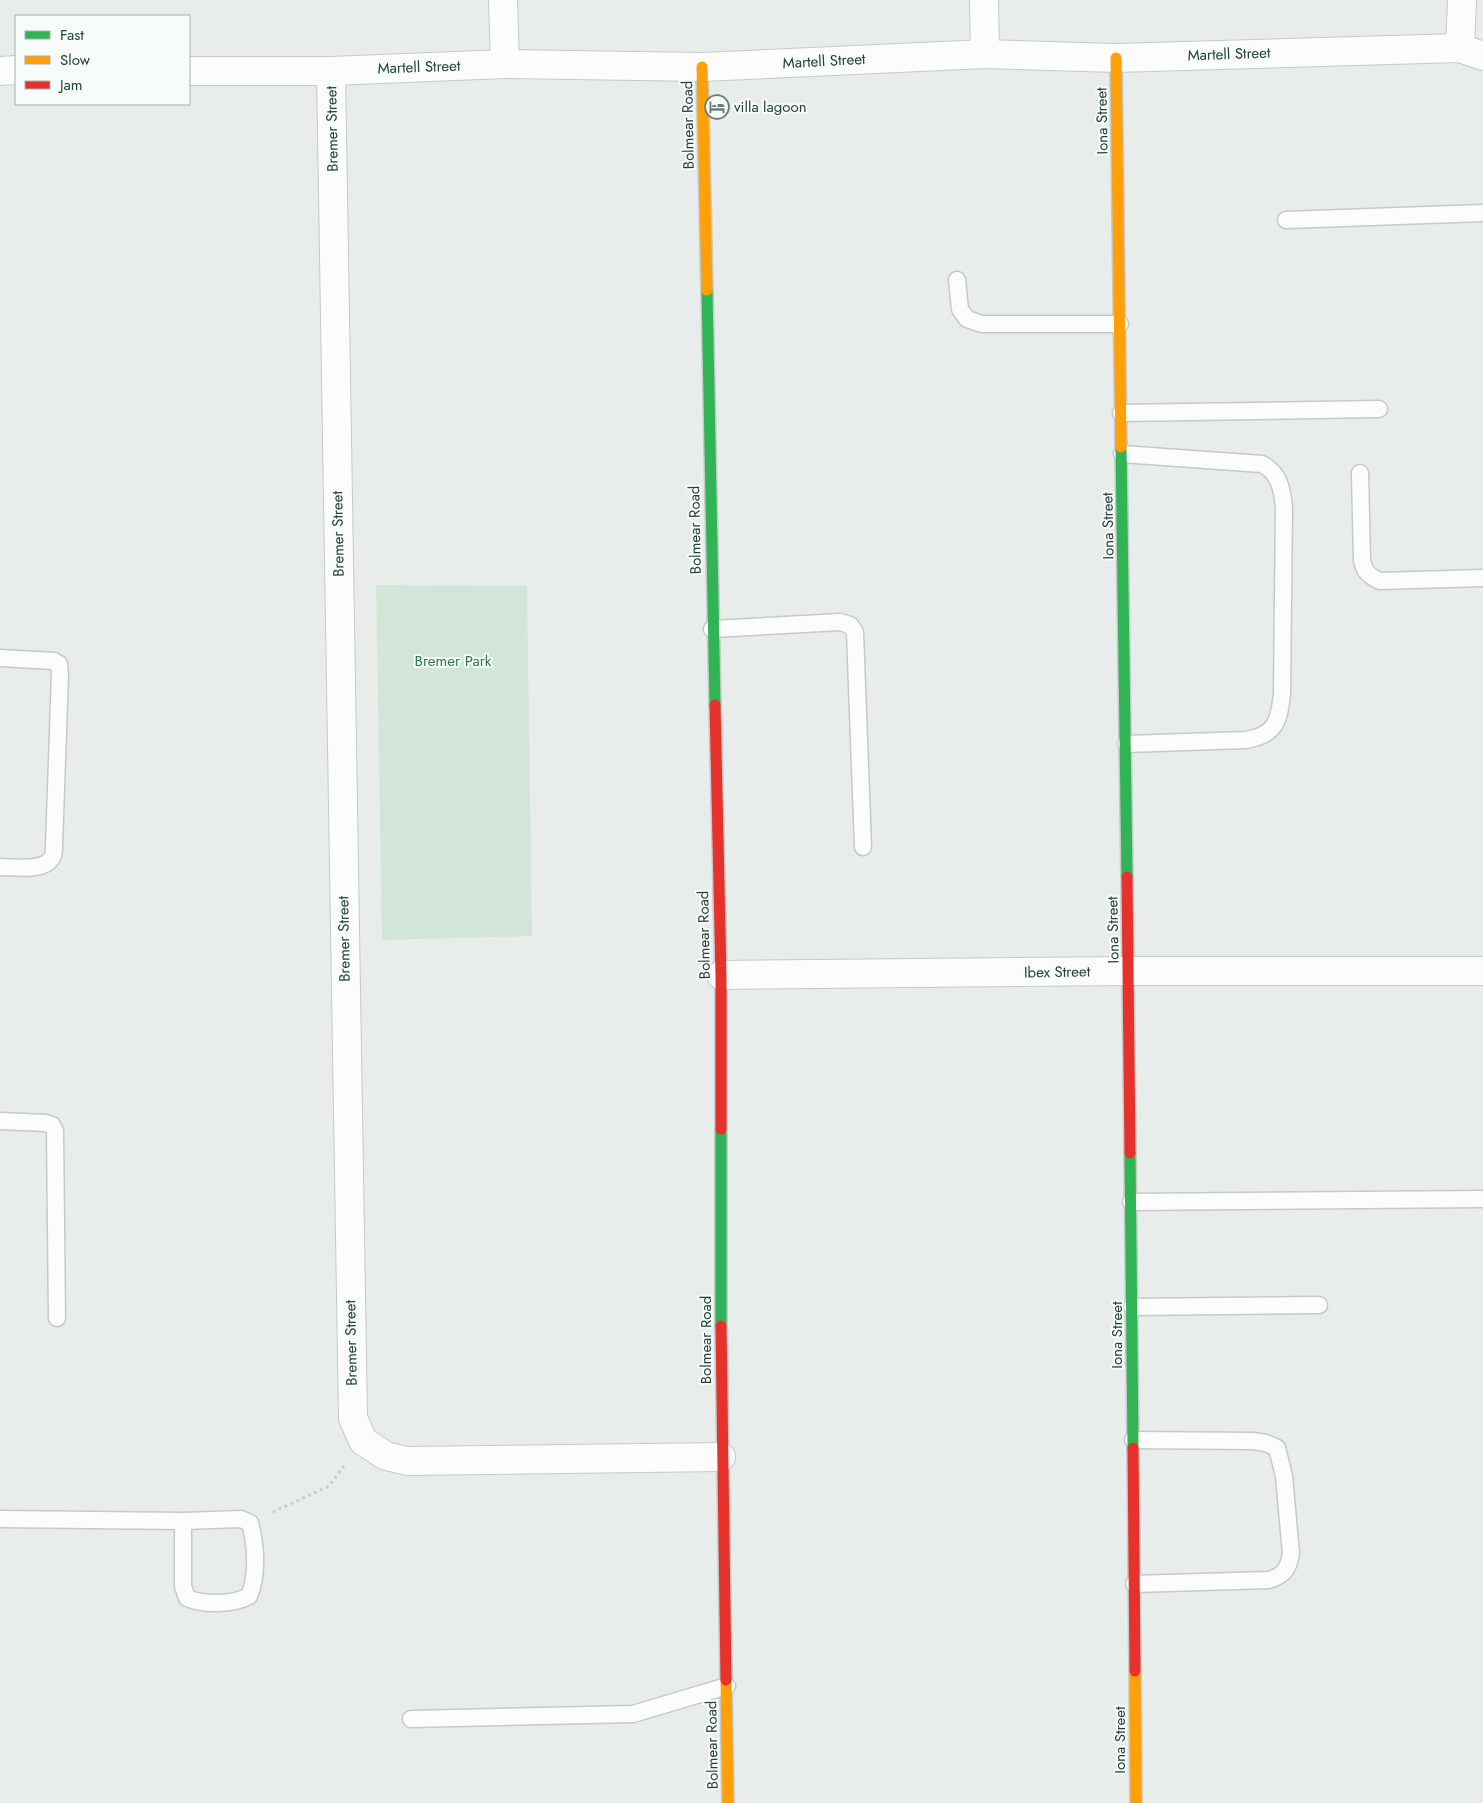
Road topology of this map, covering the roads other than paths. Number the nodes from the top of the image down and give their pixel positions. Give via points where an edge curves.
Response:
1 (503, 0) edge
2 (984, 0) edge
3 (1462, 0) edge
4 (1471, 52) edge
5 (986, 54) junction
6 (1116, 58) junction
7 (505, 64) junction
8 (702, 67) junction
9 (15, 70) edge
10 (190, 70) edge
11 (0, 71) edge
12 (331, 71) junction
13 (1483, 213) edge
14 (1286, 220) dead end
15 (957, 280) dead end
16 (1120, 324) junction
17 (1379, 409) dead end
18 (1121, 413) junction
19 (1122, 454) junction
20 (1360, 473) dead end
21 (1483, 578) edge
22 (712, 629) junction
23 (0, 658) edge
24 (1126, 744) junction
25 (863, 847) dead end
26 (0, 867) edge
27 (1128, 971) junction
28 (1483, 972) edge
29 (720, 976) junction
30 (0, 1121) edge
31 (1483, 1199) edge
32 (1130, 1202) junction
33 (1319, 1305) dead end
34 (1132, 1306) junction
35 (56, 1318) dead end
36 (1133, 1440) junction
37 (721, 1457) junction
38 (0, 1519) edge
39 (183, 1521) junction
40 (1134, 1584) junction
41 (727, 1686) junction
42 (411, 1719) dead end
43 (728, 1803) edge
44 (1136, 1803) edge

1 - 7 street
2 - 5 street
3 - 4 street
4 - 6 street, Martell Street
5 - 6 street, Martell Street
5 - 8 street, Martell Street
6 - 16 street, Iona Street
7 - 8 street, Martell Street
7 - 12 street, Martell Street
8 - 22 street, Bolmear Road
9 - 11 street
10 - 12 street, Martell Street
12 - 37 street, Bremer Street via 353,1418 363,1441 386,1456 407,1461
13 - 14 lane
15 - 16 lane via 960,309 967,319 982,324
16 - 18 street, Iona Street
17 - 18 lane
18 - 19 street, Iona Street
19 - 24 street, Iona Street
19 - 24 lane via 1262,464 1273,470 1278,479 1284,507 1282,694 1275,725 1268,733 1246,740
20 - 21 lane via 1362,560 1370,577 1380,581
22 - 25 lane via 840,622 850,625 855,632
22 - 29 street, Bolmear Road
23 - 26 lane via 54,661 59,664 60,674 52,858 35,867
24 - 27 street, Iona Street
27 - 28 street, Ibex Street
27 - 29 street, Ibex Street
27 - 32 street, Iona Street
29 - 37 street, Bolmear Road
30 - 35 lane via 45,1122 55,1131
31 - 32 lane
32 - 34 street, Iona Street
33 - 34 lane
34 - 36 street, Iona Street
36 - 40 street, Iona Street
36 - 40 lane via 1253,1441 1277,1448 1284,1476 1290,1554 1289,1567 1282,1576 1270,1580
37 - 41 street, Bolmear Road
38 - 39 lane
39 - 39 lane via 241,1519 250,1523 254,1575 249,1596 240,1601 195,1601 187,1598 183,1586
40 - 44 street, Iona Street
41 - 42 lane via 633,1714
41 - 43 street, Bolmear Road

